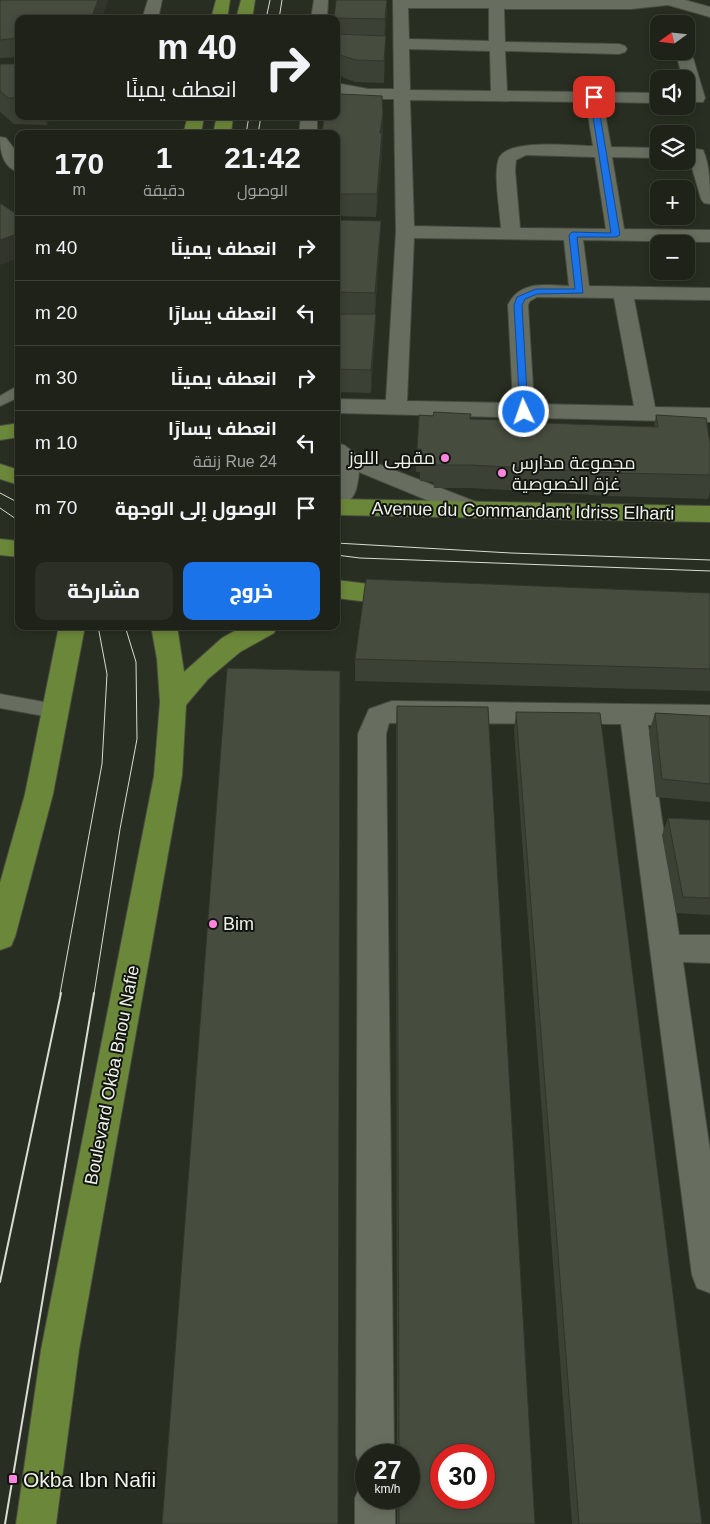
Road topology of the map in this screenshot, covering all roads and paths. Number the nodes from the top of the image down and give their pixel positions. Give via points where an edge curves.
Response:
1 (155, 0) edge
2 (223, 0) edge
3 (248, 0) edge
4 (321, 0) edge
5 (669, 0) edge
6 (400, 1) edge
7 (514, 2) edge
8 (496, 5) junction
9 (580, 5) junction
10 (710, 12) edge
11 (151, 15) edge
12 (220, 15) edge
13 (245, 15) edge
14 (319, 15) edge
15 (673, 15) edge
16 (400, 44) junction
17 (497, 46) junction
18 (586, 48) junction
19 (619, 49) dead end
20 (686, 60) edge
21 (340, 89) edge
22 (368, 94) junction
23 (402, 95) junction
24 (499, 96) junction
25 (594, 97) junction
26 (650, 98) edge
27 (698, 98) edge
28 (340, 101) edge
29 (0, 142) edge
30 (602, 152) junction
31 (650, 153) edge
32 (698, 154) edge
33 (15, 163) edge
34 (710, 199) edge
35 (406, 232) junction
36 (511, 234) junction
37 (572, 235) junction
38 (616, 235) junction
39 (710, 236) edge
40 (650, 238) edge
41 (695, 238) edge
42 (580, 291) junction
43 (623, 292) junction
44 (710, 294) edge
45 (15, 393) edge
46 (0, 401) edge
47 (340, 406) edge
48 (396, 408) junction
49 (524, 412) junction
50 (646, 414) junction
51 (710, 415) edge
52 (15, 431) edge
53 (0, 433) edge
54 (342, 455) edge
55 (0, 471) edge
56 (15, 477) edge
57 (340, 495) edge
58 (340, 507) edge
59 (471, 509) junction
60 (710, 514) edge
61 (340, 590) edge
62 (388, 596) junction
63 (427, 597) edge
64 (340, 601) edge
65 (71, 630) edge
66 (165, 630) edge
67 (257, 630) edge
68 (0, 701) edge
69 (173, 702) junction
70 (55, 711) junction
71 (633, 713) junction
72 (710, 715) edge
73 (7, 878) edge
74 (0, 937) edge
75 (665, 948) junction
76 (710, 949) edge
77 (710, 1275) edge
78 (375, 1444) edge
79 (375, 1509) edge
80 (36, 1524) edge
81 (375, 1524) edge

1 - 11 street
2 - 12 main road
3 - 13 main road
4 - 14 street
5 - 9 street
5 - 10 street
5 - 15 street
6 - 8 street
6 - 16 street
7 - 8 street
7 - 9 street
8 - 17 street
9 - 18 street
16 - 17 street
16 - 23 street
17 - 18 street
17 - 24 street
18 - 19 street
20 - 27 street
21 - 22 street
22 - 23 street
22 - 28 street
23 - 24 street
23 - 35 street
24 - 25 street
25 - 26 street
25 - 30 street
29 - 33 street
30 - 31 street
30 - 36 street via 526,150 508,158
30 - 38 street
32 - 34 street
35 - 36 street
35 - 48 street
36 - 37 street
37 - 38 street
37 - 42 street
38 - 40 street
39 - 41 street
42 - 43 street
42 - 49 street via 536,291 521,297 518,305
43 - 44 street via 680,286
43 - 50 street
45 - 46 lane
47 - 48 street
48 - 49 street
49 - 50 street
50 - 51 street
52 - 53 main road
54 - 57 street via 346,490
54 - 59 street
55 - 56 main road
58 - 59 main road, Avenue du Commandant Idriss Elharti
59 - 60 main road, Avenue du Commandant Idriss Elharti
61 - 62 main road
62 - 63 main road
62 - 64 main road
65 - 70 main road
66 - 69 main road, Boulevard Okba Bnou Nafie
67 - 69 main road via 199,672
68 - 70 lane
69 - 80 main road, Boulevard Okba Bnou Nafie via 168,776 60,1350
70 - 73 main road via 39,794
71 - 72 street
71 - 75 street
71 - 78 street via 392,711 378,716 372,734
73 - 74 main road
75 - 76 street
75 - 77 street
79 - 81 street

